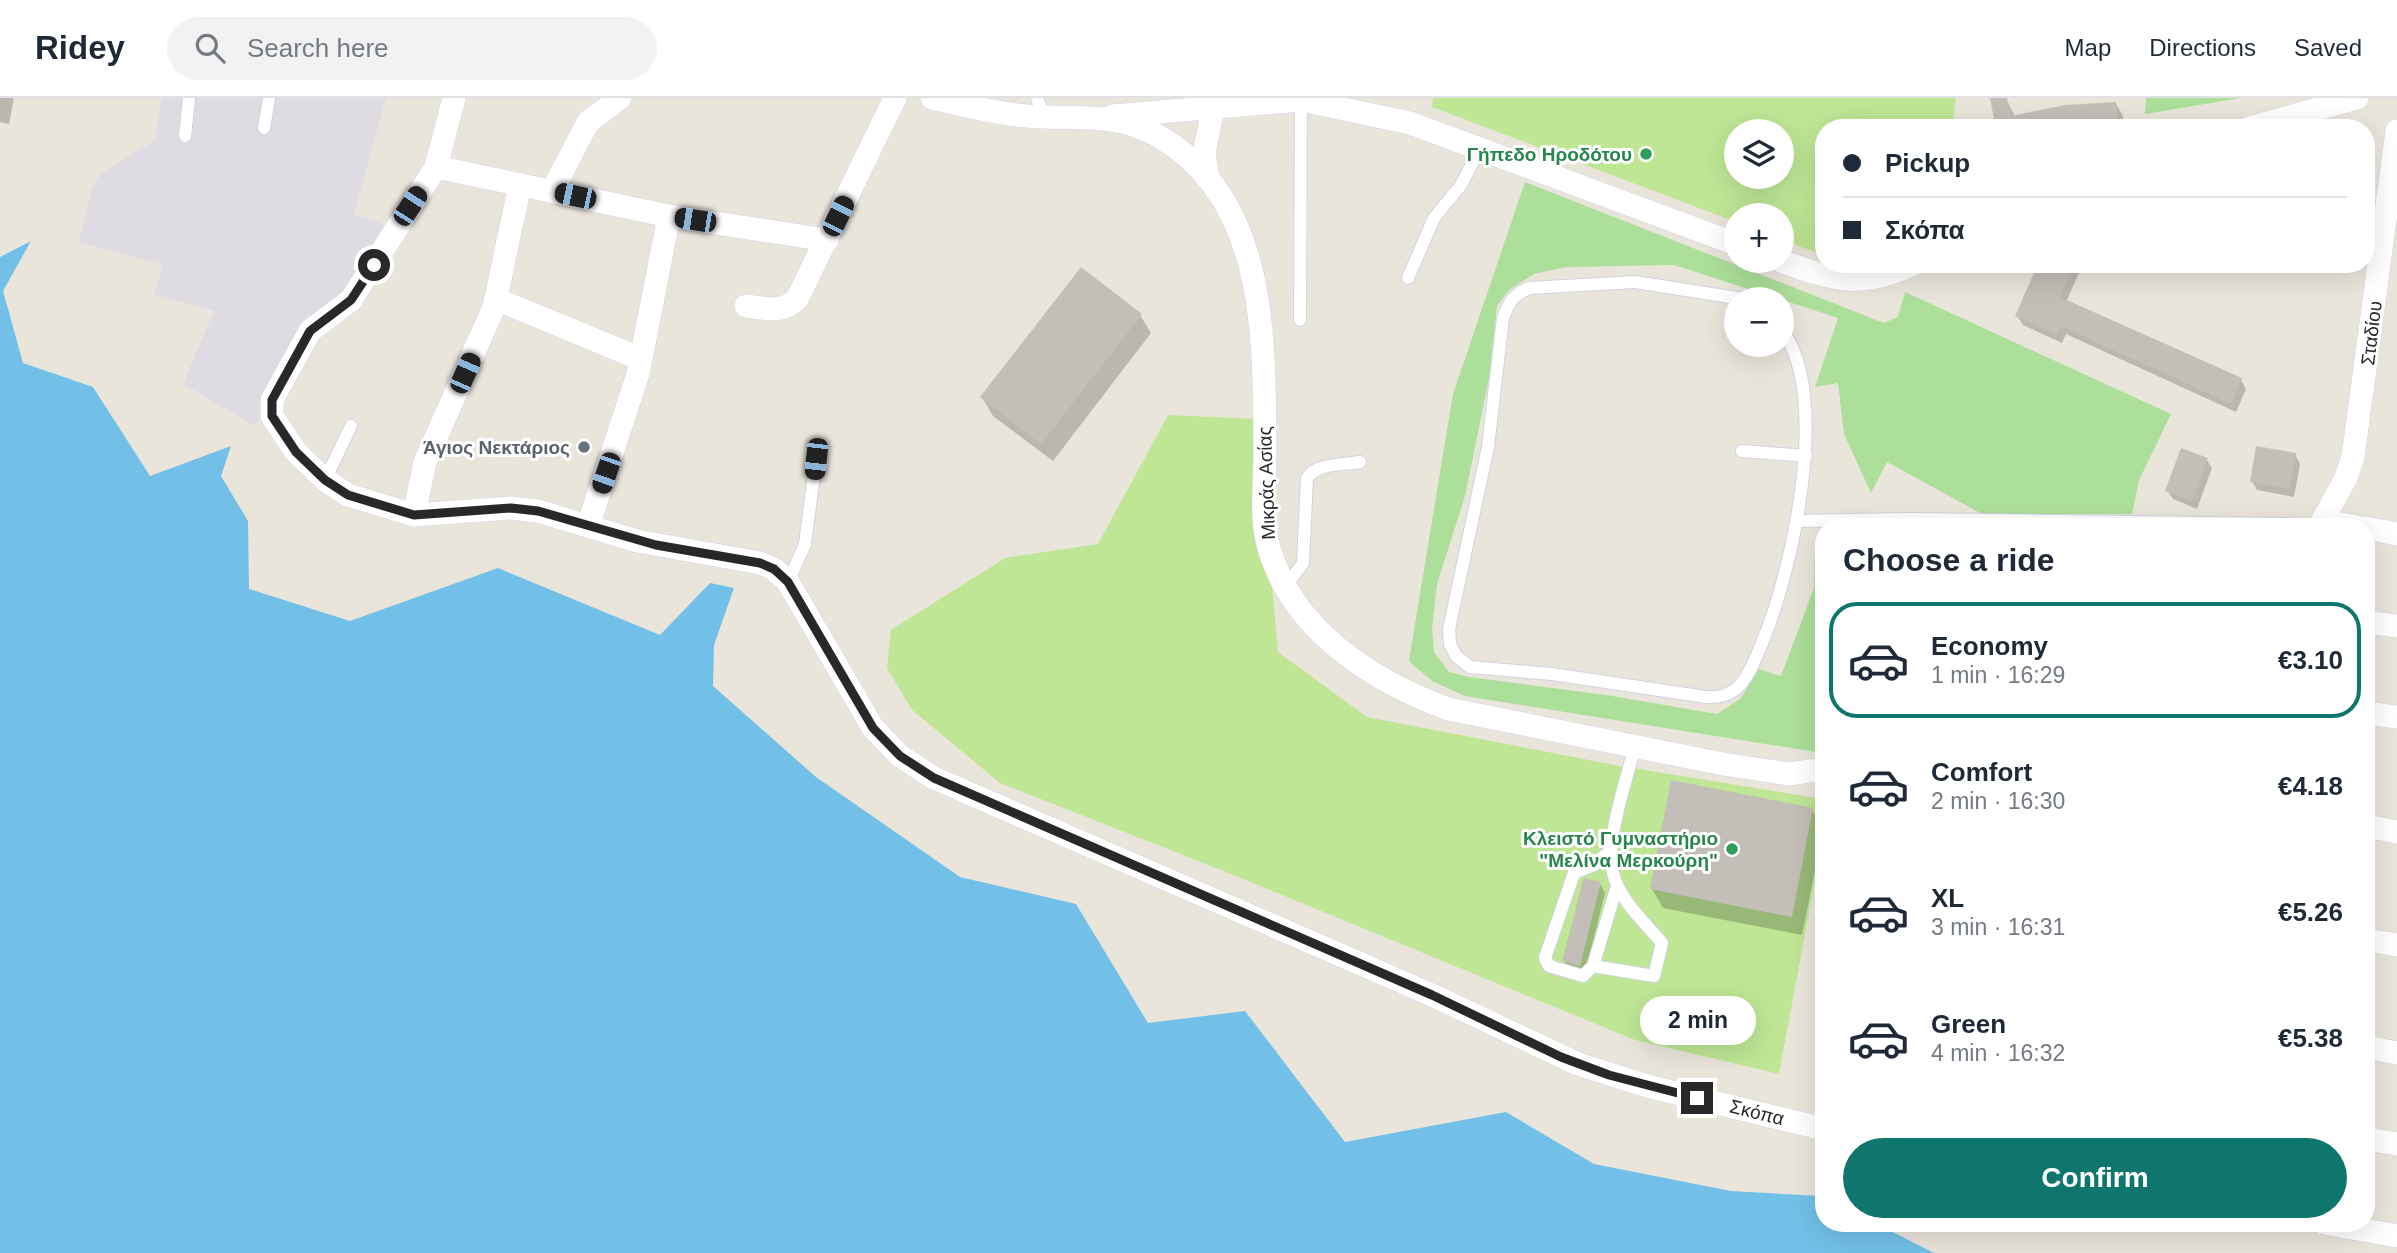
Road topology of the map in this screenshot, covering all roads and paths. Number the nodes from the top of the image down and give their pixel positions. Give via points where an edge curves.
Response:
1 (189, 98) edge
2 (268, 98) edge
3 (454, 98) edge
4 (620, 98) edge
5 (895, 98) edge
6 (932, 98) edge
7 (2357, 98) edge
8 (1301, 100) edge
9 (1214, 106) junction
10 (1040, 107) edge
11 (1106, 117) junction
12 (2281, 119) edge
13 (264, 128) dead end
14 (2397, 131) edge
15 (185, 136) dead end
16 (1479, 150) junction
17 (436, 167) junction
18 (1207, 173) junction
19 (520, 185) junction
20 (552, 191) junction
21 (669, 216) junction
22 (2382, 235) edge
23 (827, 240) junction
24 (1724, 240) edge
25 (1794, 266) edge
26 (1891, 273) edge
27 (1408, 278) dead end
28 (1724, 296) edge
29 (496, 299) junction
30 (746, 306) dead end
31 (1300, 320) dead end
32 (1794, 349) edge
33 (642, 359) junction
34 (351, 426) dead end
35 (1742, 451) dead end
36 (1806, 456) junction
37 (816, 459) dead end
38 (1360, 463) dead end
39 (325, 480) junction
40 (414, 515) junction
41 (2322, 518) edge
42 (1798, 521) junction
43 (1815, 521) edge
44 (588, 526) junction
45 (2375, 530) edge
46 (2397, 534) edge
47 (788, 582) junction
48 (1286, 586) junction
49 (2375, 623) edge
50 (2397, 626) edge
51 (2375, 714) edge
52 (2397, 717) edge
53 (1634, 748) junction
54 (1815, 770) edge
55 (2375, 828) edge
56 (2397, 832) edge
57 (1610, 850) junction
58 (1617, 886) junction
59 (2375, 941) edge
60 (2397, 945) edge
61 (1593, 966) junction
62 (2375, 1049) edge
63 (2397, 1053) edge
64 (1815, 1127) edge
65 (2375, 1140) edge
66 (2397, 1144) edge
67 (2375, 1232) edge
68 (2397, 1236) edge

1 - 15 lane
2 - 13 lane
3 - 17 street
4 - 20 street via 588,122
5 - 23 street
6 - 10 street, Μικράς Ασίας via 999,113
7 - 12 street
8 - 9 street
8 - 16 street via 1410,123
8 - 31 lane
9 - 11 street
9 - 18 street via 1204,153
10 - 11 street, Μικράς Ασίας
11 - 18 street, Μικράς Ασίας via 1159,137
14 - 22 street, Σταδίου
16 - 24 street
16 - 27 lane via 1461,185 1434,218
17 - 19 street
17 - 39 street, Σκόπα via 351,300 310,331 272,400 272,416 296,452
18 - 48 street, Μικράς Ασίας via 1231,212 1252,267 1259,323 1265,524 1268,547
19 - 20 street
19 - 29 street
20 - 21 street
21 - 23 street
21 - 33 street
22 - 41 street, Σταδίου via 2353,457
23 - 30 street via 790,306 777,310
25 - 26 street via 1828,278 1852,280 1874,280
28 - 42 lane via 1636,282 1529,288 1509,302 1503,318 1488,447 1449,629 1450,644 1469,667 1723,697 1738,687 1758,653 1777,607
29 - 33 street
29 - 40 street via 425,462
32 - 36 lane
33 - 44 street
34 - 39 lane
35 - 36 lane
36 - 42 lane
37 - 47 lane via 805,544
38 - 48 lane via 1310,472 1303,563
39 - 40 street, Σκόπα via 348,495
40 - 44 street, Σκόπα via 511,508
42 - 43 lane
44 - 47 street, Σκόπα via 656,545 760,563
45 - 46 street
47 - 64 street, Σκόπα via 873,728 900,756 934,778 1432,995 1578,1064 1647,1086
48 - 53 street, Μικράς Ασίας via 1304,613 1347,656 1412,695 1448,709
49 - 50 street
51 - 52 street
53 - 54 street, Μικράς Ασίας via 1789,774
53 - 57 lane
55 - 56 street
57 - 58 lane
57 - 61 lane via 1594,865 1574,873 1545,958 1555,969 1583,976
58 - 61 lane
58 - 61 lane via 1662,943 1654,976
59 - 60 street
62 - 63 street
65 - 66 street
67 - 68 street

